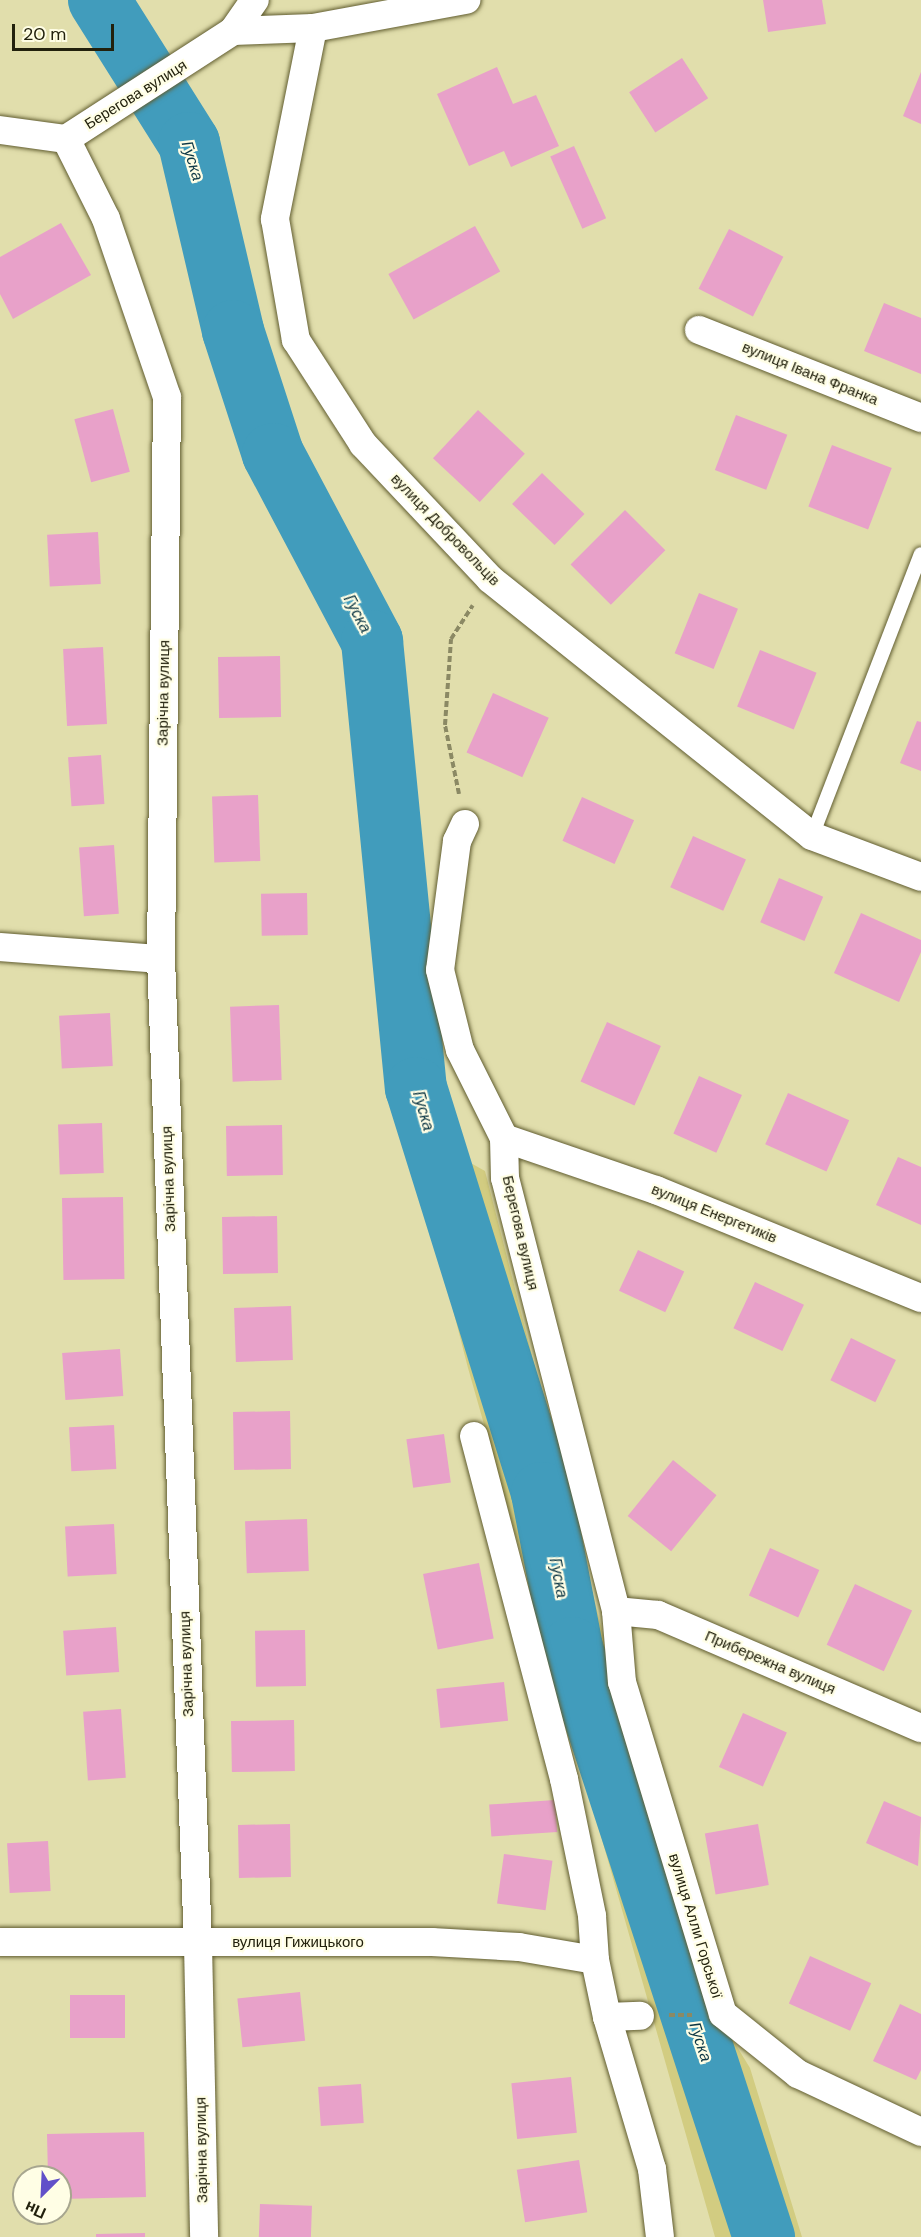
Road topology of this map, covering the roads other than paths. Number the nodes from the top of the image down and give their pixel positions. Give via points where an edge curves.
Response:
1 (255, 0) edge
2 (466, 0) edge
3 (313, 28) junction
4 (233, 31) junction
5 (0, 130) edge
6 (66, 139) junction
7 (699, 330) dead end
8 (921, 418) edge
9 (921, 554) edge
10 (465, 824) road end
11 (812, 836) junction
12 (921, 878) edge
13 (0, 947) edge
14 (161, 959) junction
15 (504, 1138) junction
16 (921, 1298) edge
17 (474, 1437) dead end
18 (616, 1611) junction
19 (921, 1728) edge
20 (0, 1942) edge
21 (198, 1944) junction
22 (595, 1960) junction
23 (640, 2016) road end
24 (607, 2017) junction
25 (921, 2132) edge
26 (204, 2237) edge
27 (660, 2237) edge

1 - 4 street, Берегова вулиця
2 - 3 street
3 - 4 street
3 - 11 street, вулиця Добровольців via 275,219 296,340 363,444 490,579
4 - 6 street, Берегова вулиця
5 - 6 street
6 - 14 street, Зарічна вулиця via 106,219 167,398
7 - 8 street, вулиця Івана Франка
9 - 11 lane
10 - 15 street, Берегова вулиця via 457,841 440,970 460,1050
11 - 12 street, вулиця Добровольців
13 - 14 street
14 - 21 street, Зарічна вулиця
15 - 16 street, вулиця Енергетиків via 656,1190
15 - 18 street, Берегова вулиця via 505,1178
17 - 22 street via 564,1779 592,1916
18 - 19 street, Прибережна вулиця via 658,1615
18 - 25 street, вулиця Алли Горської via 622,1682 723,2014 798,2074
20 - 21 street, вулиця Гижицького
21 - 22 street, вулиця Гижицького via 432,1942 519,1947
21 - 26 street, Зарічна вулиця
22 - 24 street
23 - 24 street
24 - 27 street via 652,2169

